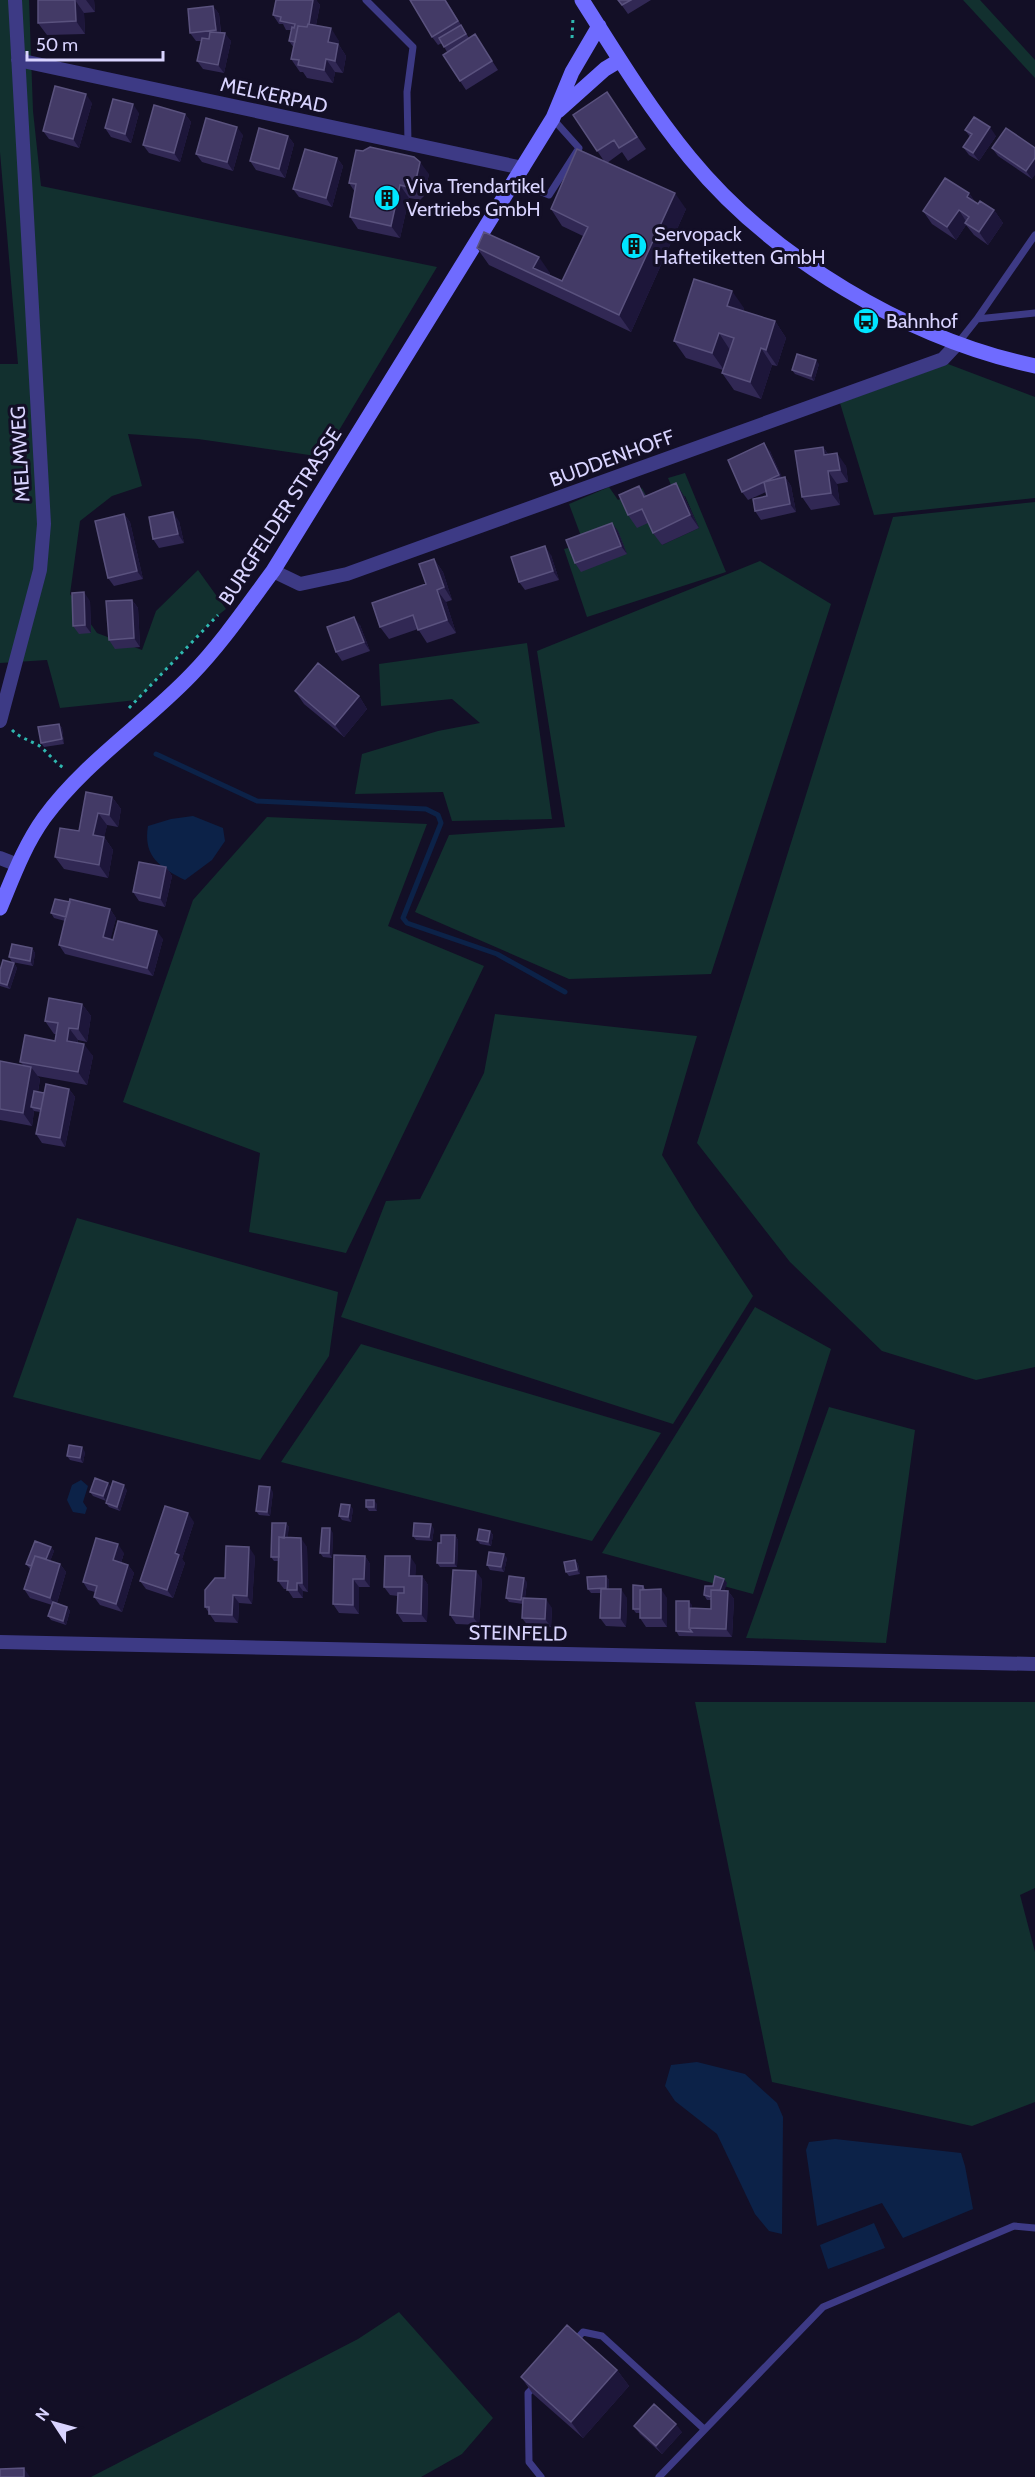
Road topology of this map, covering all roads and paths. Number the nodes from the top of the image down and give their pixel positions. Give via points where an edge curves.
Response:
1 (15, 0) edge
2 (366, 0) edge
3 (582, 0) edge
4 (599, 26) junction
5 (18, 60) junction
6 (620, 60) junction
7 (554, 116) junction
8 (408, 143) junction
9 (519, 174) junction
10 (1035, 235) edge
11 (1035, 313) edge
12 (977, 319) junction
13 (957, 343) junction
14 (1035, 366) edge
15 (273, 571) junction
16 (5, 724) edge
17 (66, 770) dead end
18 (0, 858) edge
19 (18, 865) junction
20 (0, 908) edge
21 (0, 1642) edge
22 (1035, 1664) edge
23 (1035, 2228) edge
24 (567, 2349) edge
25 (544, 2376) edge
26 (704, 2429) junction
27 (541, 2477) edge
28 (659, 2477) edge

1 - 5 street, MELMWEG
2 - 8 lane via 413,47 407,92
3 - 4 street
4 - 6 street
4 - 7 street, BURGFELDER STRASSE via 572,72
5 - 8 street, MELKERPAD
5 - 16 street, MELMWEG via 44,524 40,570
6 - 7 street, BURGFELDER STRASSE
6 - 13 street via 691,159 770,236 810,267 870,302
7 - 9 street, BURGFELDER STRASSE
7 - 9 lane via 579,148 549,195
8 - 9 street, MELKERPAD
9 - 15 street, BURGFELDER STRASSE
10 - 12 lane
11 - 12 lane
12 - 13 lane
13 - 14 street
13 - 15 street, BUDDENHOFF via 943,359 347,574 300,584
15 - 19 street, BURGFELDER STRASSE via 191,675 58,800
16 - 17 path
18 - 19 street
19 - 20 street, BURGFELDER STRASSE
21 - 22 street, STEINFELD
23 - 26 lane via 1014,2226 823,2307
24 - 26 lane via 583,2332 602,2336
25 - 27 lane via 528,2393 529,2462
26 - 28 lane

